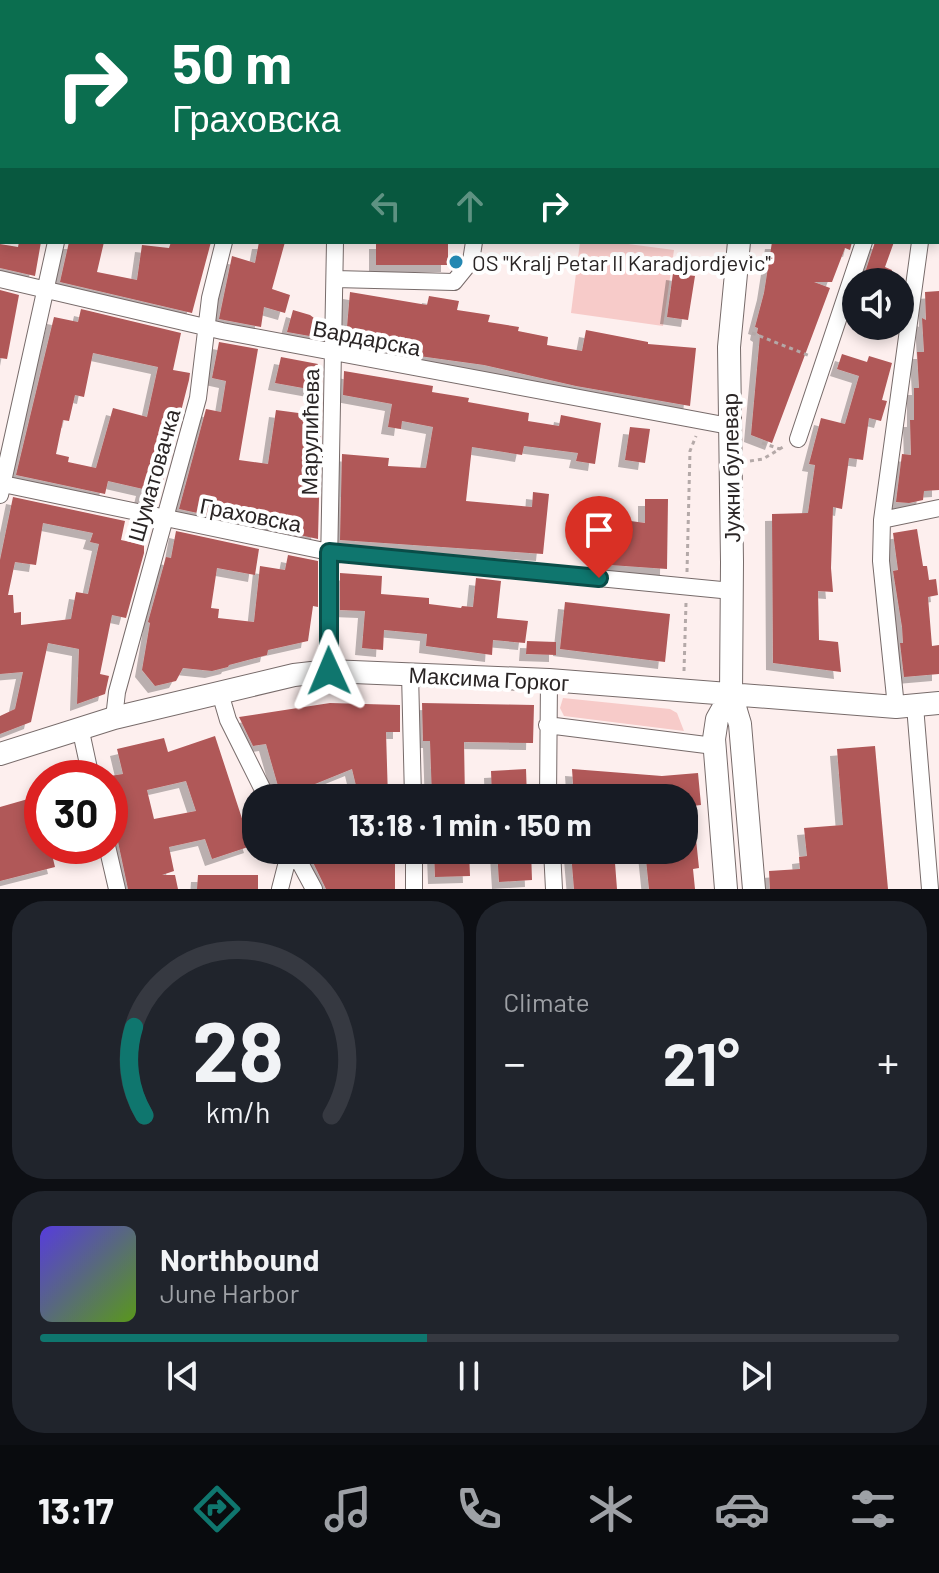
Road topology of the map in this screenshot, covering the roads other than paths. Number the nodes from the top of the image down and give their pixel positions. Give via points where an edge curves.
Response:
1 (56, 244) edge
2 (223, 244) edge
3 (335, 244) edge
4 (474, 244) edge
5 (739, 244) edge
6 (863, 244) edge
7 (920, 244) edge
8 (0, 279) edge
9 (335, 279) junction
10 (45, 288) junction
11 (207, 328) junction
12 (333, 353) junction
13 (729, 426) junction
14 (793, 442) road end
15 (1, 490) edge
16 (939, 508) edge
17 (164, 518) junction
18 (882, 520) junction
19 (329, 552) junction
20 (732, 591) junction
21 (329, 671) junction
22 (410, 673) junction
23 (549, 680) junction
24 (220, 693) junction
25 (731, 694) junction
26 (939, 703) edge
27 (905, 706) junction
28 (114, 718) junction
29 (547, 725) junction
30 (80, 727) junction
31 (714, 746) junction
32 (0, 754) edge
33 (87, 760) edge
34 (260, 784) edge
35 (413, 784) edge
36 (548, 784) edge
37 (111, 864) edge
38 (287, 864) edge
39 (299, 864) edge
40 (414, 864) edge
41 (553, 864) edge
42 (117, 889) edge
43 (280, 889) edge
44 (314, 889) edge
45 (414, 889) edge
46 (554, 889) edge
47 (726, 889) edge
48 (754, 889) edge
49 (930, 889) edge

1 - 10 street
2 - 11 street, Шуматовачка
3 - 9 street, Марулићева
4 - 9 street via 471,261 454,282
5 - 13 main road, Јужни булевар via 729,347
6 - 14 street
7 - 18 street
8 - 10 street, Вардарска
9 - 12 street, Марулићева
10 - 11 street, Вардарска
10 - 15 street
11 - 12 street, Вардарска
11 - 17 street, Шуматовачка via 198,398
12 - 13 street, Вардарска
12 - 19 street, Марулићева
13 - 20 main road, Јужни булевар
15 - 17 street, Граховска
16 - 18 street
17 - 19 street, Граховска
17 - 28 street, Шуматовачка
18 - 27 street via 881,561
19 - 20 street, Граховска
19 - 21 street, Марулићева
20 - 25 main road, Јужни булевар
21 - 22 main road, Максима Горког
21 - 24 main road, Максима Горког
22 - 23 main road, Максима Горког
22 - 35 street
23 - 25 main road, Максима Горког
23 - 29 street
24 - 28 main road, Максима Горког
24 - 34 street
25 - 27 main road, Максима Горког
25 - 31 main road, Јужни булевар via 717,719
25 - 48 main road, Јужни булевар via 740,724
26 - 27 main road, Максима Горког
27 - 49 street
28 - 30 main road, Максима Горког
29 - 31 street
29 - 36 street
30 - 32 main road, Максима Горког
30 - 33 street
31 - 47 main road, Јужни булевар
37 - 42 street
38 - 43 street
39 - 44 street
40 - 45 street
41 - 46 street

